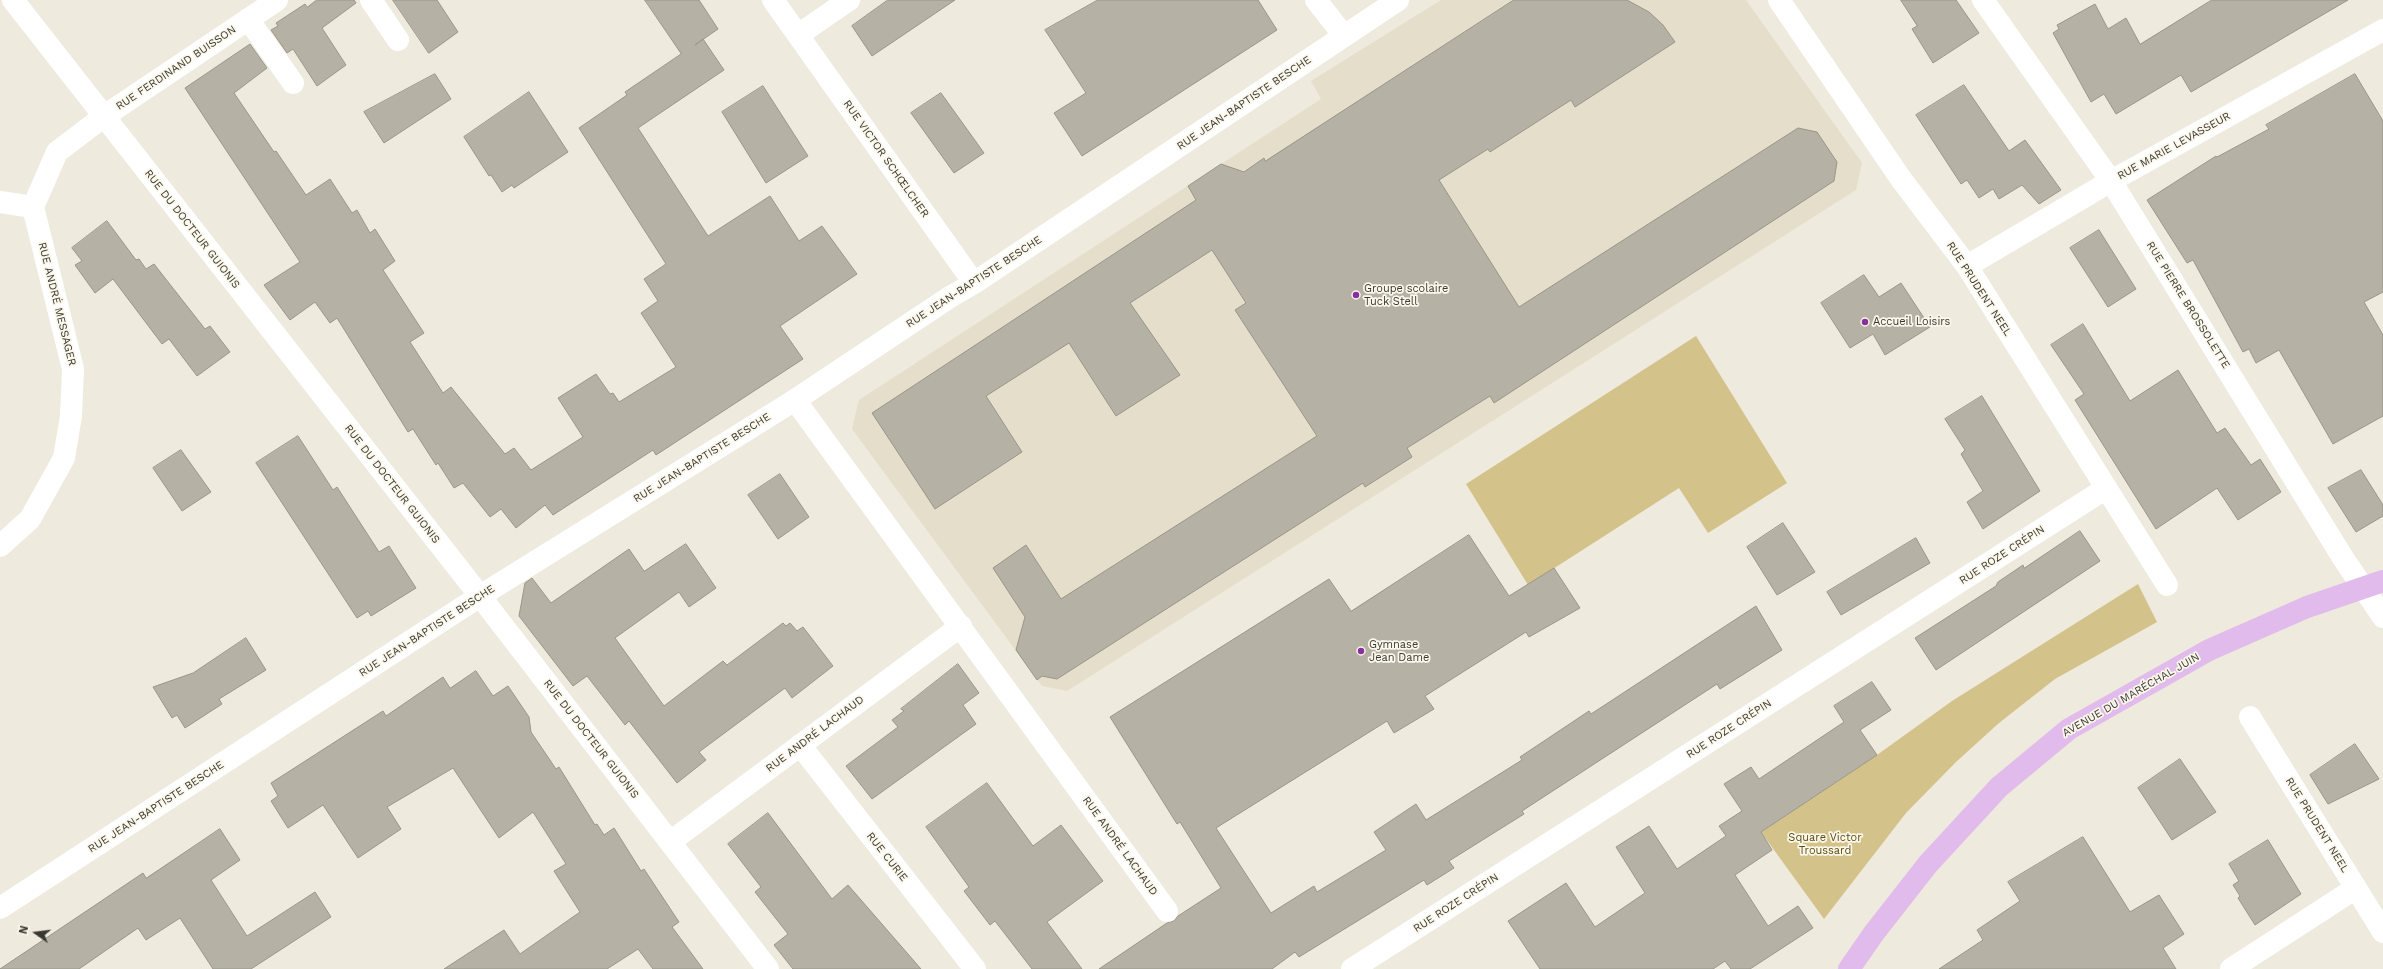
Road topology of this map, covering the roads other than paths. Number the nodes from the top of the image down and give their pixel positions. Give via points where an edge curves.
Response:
1 (13, 0) edge
2 (276, 0) edge
3 (371, 0) edge
4 (774, 0) edge
5 (849, 0) edge
6 (1316, 0) edge
7 (1398, 0) edge
8 (1779, 0) edge
9 (1983, 0) edge
10 (248, 19) junction
11 (2383, 30) edge
12 (798, 35) junction
13 (1344, 36) junction
14 (398, 40) dead end
15 (293, 83) dead end
16 (104, 117) junction
17 (2111, 181) junction
18 (0, 202) edge
19 (33, 207) junction
20 (1966, 266) junction
21 (974, 283) junction
22 (795, 400) junction
23 (2105, 489) junction
24 (0, 546) edge
25 (2167, 585) dead end
26 (2373, 585) edge
27 (480, 596) junction
28 (2383, 617) edge
29 (961, 626) junction
30 (2250, 718) dead end
31 (800, 745) junction
32 (670, 842) junction
33 (2356, 888) junction
34 (0, 908) edge
35 (1167, 911) dead end
36 (2383, 932) edge
37 (768, 969) edge
38 (975, 969) edge
39 (1352, 969) edge
40 (1849, 969) edge
41 (2231, 969) edge

1 - 16 street, RUE DU DOCTEUR GUIONIS
2 - 10 street, RUE FERDINAND BUISSON
3 - 14 street
4 - 12 street, RUE VICTOR SCHŒLCHER
5 - 12 street
6 - 13 street
7 - 13 street, RUE JEAN-BAPTISTE BESCHE
8 - 20 street, RUE PRUDENT NEEL via 1901,179
9 - 17 street, RUE PIERRE BROSSOLETTE
10 - 15 street, RUE FERDINAND BUISSON
10 - 16 street, RUE FERDINAND BUISSON
11 - 17 street, RUE MARIE LEVASSEUR
12 - 21 street, RUE VICTOR SCHŒLCHER
13 - 21 street, RUE JEAN-BAPTISTE BESCHE
16 - 19 street, RUE FERDINAND BUISSON via 57,152
16 - 27 street, RUE DU DOCTEUR GUIONIS
17 - 20 street, RUE MARIE LEVASSEUR
17 - 26 street, RUE PIERRE BROSSOLETTE
18 - 19 street
19 - 24 street, RUE ANDRÉ MESSAGER via 73,369 71,416 64,458 30,520
20 - 23 street, RUE PRUDENT NEEL
21 - 22 street, RUE JEAN-BAPTISTE BESCHE
22 - 27 street, RUE JEAN-BAPTISTE BESCHE
22 - 29 street, RUE ANDRÉ LACHAUD
23 - 25 street, RUE PRUDENT NEEL
23 - 39 street, RUE ROZE CRÉPIN
26 - 28 street, RUE PIERRE BROSSOLETTE
26 - 40 main road, AVENUE DU MARÉCHAL JUIN via 2307,607 2209,650 2069,729 1999,787 1928,864
27 - 32 street, RUE DU DOCTEUR GUIONIS
27 - 34 street, RUE JEAN-BAPTISTE BESCHE
29 - 31 street, RUE ANDRÉ LACHAUD
29 - 35 street, RUE ANDRÉ LACHAUD
30 - 33 street, RUE PRUDENT NEEL
31 - 32 street, RUE ANDRÉ LACHAUD
31 - 38 street, RUE CURIE
32 - 37 street, RUE DU DOCTEUR GUIONIS
33 - 36 street, RUE PRUDENT NEEL
33 - 41 street

